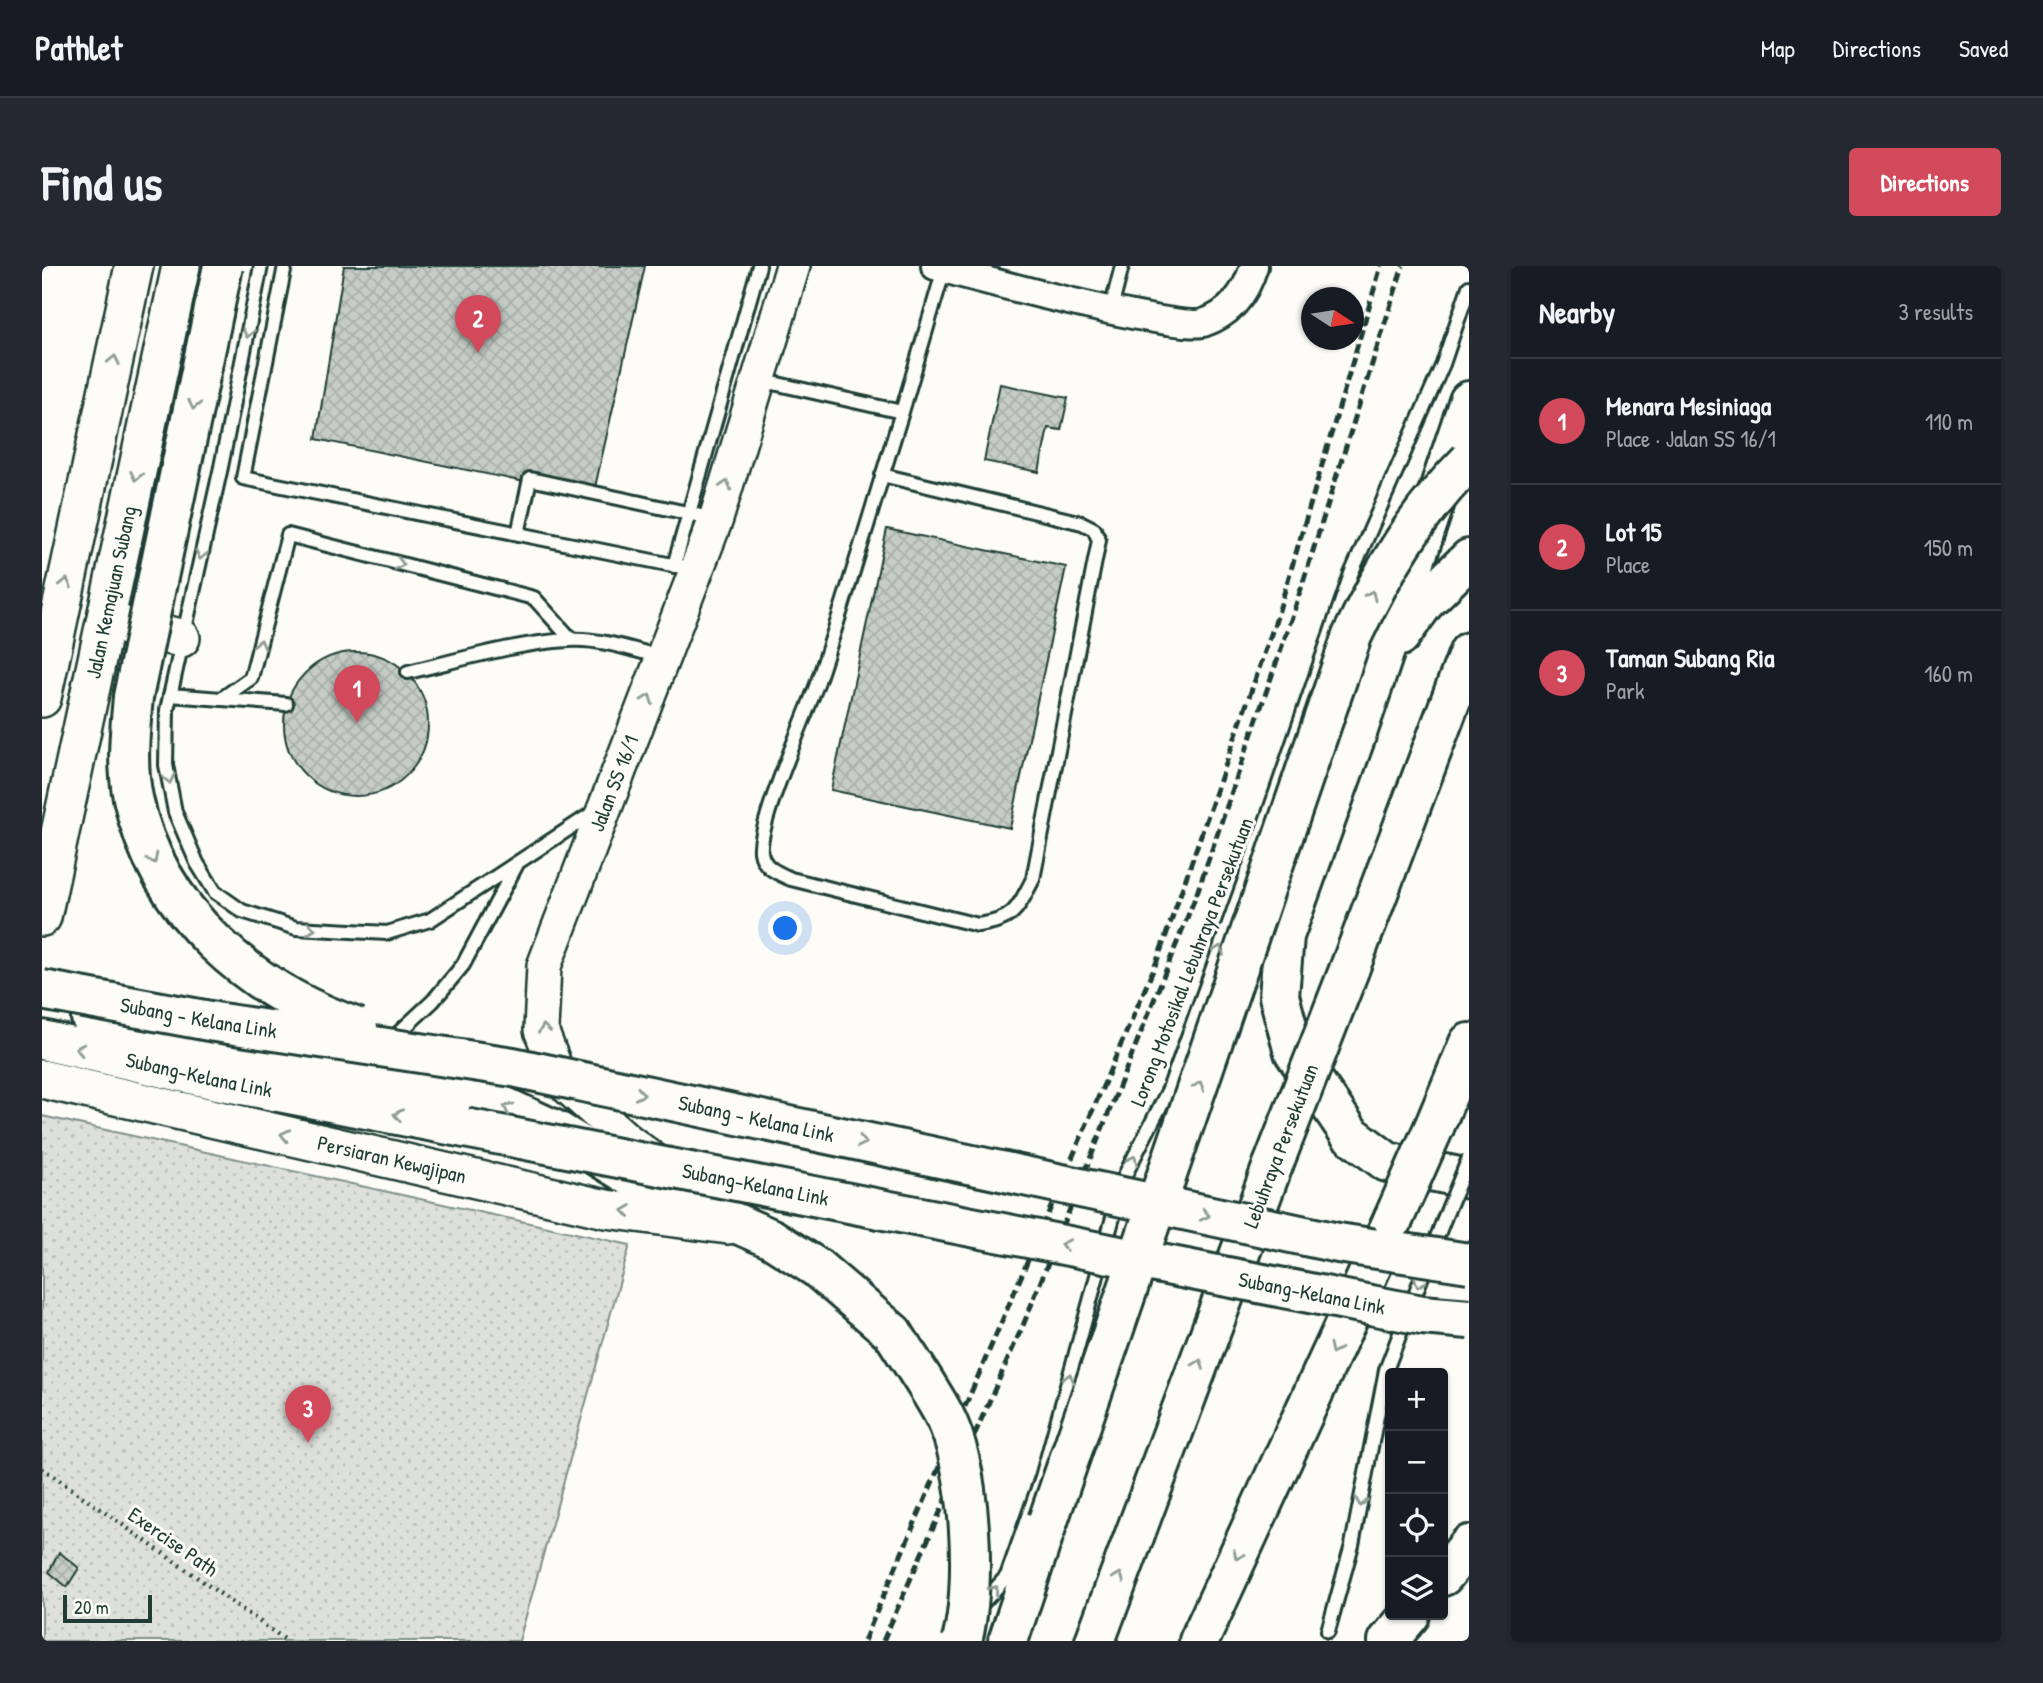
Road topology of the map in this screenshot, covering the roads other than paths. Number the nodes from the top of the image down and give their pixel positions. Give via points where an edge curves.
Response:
1 (134, 266) edge
2 (181, 266) edge
3 (223, 266) edge
4 (261, 266) edge
5 (285, 266) edge
6 (759, 266) edge
7 (793, 266) edge
8 (1122, 266) edge
9 (1254, 266) edge
10 (939, 267) edge
11 (1469, 287) edge
12 (1111, 309) junction
13 (759, 380) junction
14 (1469, 401) edge
15 (902, 412) junction
16 (1469, 461) edge
17 (883, 475) junction
18 (702, 516) junction
19 (518, 534) junction
20 (1469, 559) edge
21 (685, 568) junction
22 (105, 622) junction
23 (181, 638) junction
24 (571, 639) junction
25 (1469, 652) edge
26 (663, 659) junction
27 (408, 672) dead end
28 (170, 695) junction
29 (224, 697) junction
30 (42, 698) edge
31 (286, 704) dead end
32 (1358, 730) junction
33 (1283, 773) junction
34 (608, 803) junction
35 (1319, 840) junction
36 (519, 861) junction
37 (42, 917) edge
38 (42, 990) edge
39 (42, 1009) edge
40 (42, 1040) edge
41 (1469, 1044) edge
42 (321, 1063) junction
43 (513, 1067) junction
44 (42, 1079) edge
45 (1469, 1158) edge
46 (1469, 1179) edge
47 (743, 1227) junction
48 (1469, 1263) edge
49 (1469, 1319) edge
50 (1469, 1545) edge
51 (1448, 1570) edge
52 (1406, 1620) edge
53 (1328, 1631) dead end
54 (948, 1641) edge
55 (962, 1641) edge
56 (1008, 1641) edge
57 (1096, 1641) edge
58 (1199, 1641) edge
59 (1388, 1641) edge

30 -> 1 main road
2 -> 22 main road, Jalan Kemajuan Subang
3 -> 43 main road, bridge via 133,697 128,752 133,797 147,847 166,885 202,930 228,956 285,997 381,1036
4 -> 23 lane via 222,467
5 - 19 lane via 243,478
6 - 18 lane
7 - 13 street, Jalan SS 16/1
8 - 12 lane
9 - 12 street via 1242,296 1220,317 1199,324
10 - 12 street
10 - 15 lane
11 - 33 lane, Lorong Motosikal Lebuhraya Persekutuan via 1443,364 1351,574
13 - 15 lane
18 -> 13 street, Jalan SS 16/1
14 - 32 main road
15 - 17 lane
56 -> 16 main road, bridge via 1352,636 1378,581 1433,497
17 - 17 lane via 1082,523 1094,529 1099,540 1033,879 1019,906 1001,922 978,925 791,879 763,861 767,820 818,682
18 - 19 lane via 530,479
18 - 21 street, Jalan SS 16/1
19 - 21 lane
20 - 32 main road via 1424,604 1393,645
21 - 26 street, Jalan SS 16/1
22 - 23 main road
22 - 37 main road, Jalan Kemajuan Subang
23 - 28 lane
24 - 26 lane
24 - 27 lane
29 -> 24 lane via 251,678 288,535 534,598
57 -> 25 main road, Lebuhraya Persekutuan, bridge
34 -> 26 street, Jalan SS 16/1
28 - 29 lane
28 -> 36 lane via 166,765 176,812 215,892 242,911 296,928 387,933 430,920
29 - 31 lane
32 - 35 main road
33 - 35 lane
54 -> 33 lane, Lorong Motosikal Lebuhraya Persekutuan via 1007,1576 1042,1477 1124,1177 1169,1089
34 - 36 lane
47 -> 34 street, Jalan SS 16/1 via 627,1140 560,1080 541,1030 544,966
35 - 46 main road via 1284,936 1279,996 1294,1052 1350,1134 1387,1162
36 - 42 lane via 463,965 408,1026 387,1044 353,1060
38 - 43 main road, Subang - Kelana Link, bridge via 215,1022
39 - 42 main road
49 -> 40 main road, Subang-Kelana Link, bridge via 1408,1313 212,1079
41 -> 58 main road, bridge
47 -> 42 main road via 634,1178 557,1131 490,1100
43 -> 48 main road, Subang - Kelana Link, bridge via 1338,1243
47 -> 44 main road, Persiaran Kewajipan via 606,1209
45 -> 53 lane, bridge via 1386,1370 1352,1545
47 - 55 main road, bridge via 772,1239 817,1268 893,1333 945,1417 962,1464 968,1528
50 - 51 main road
52 - 59 main road

